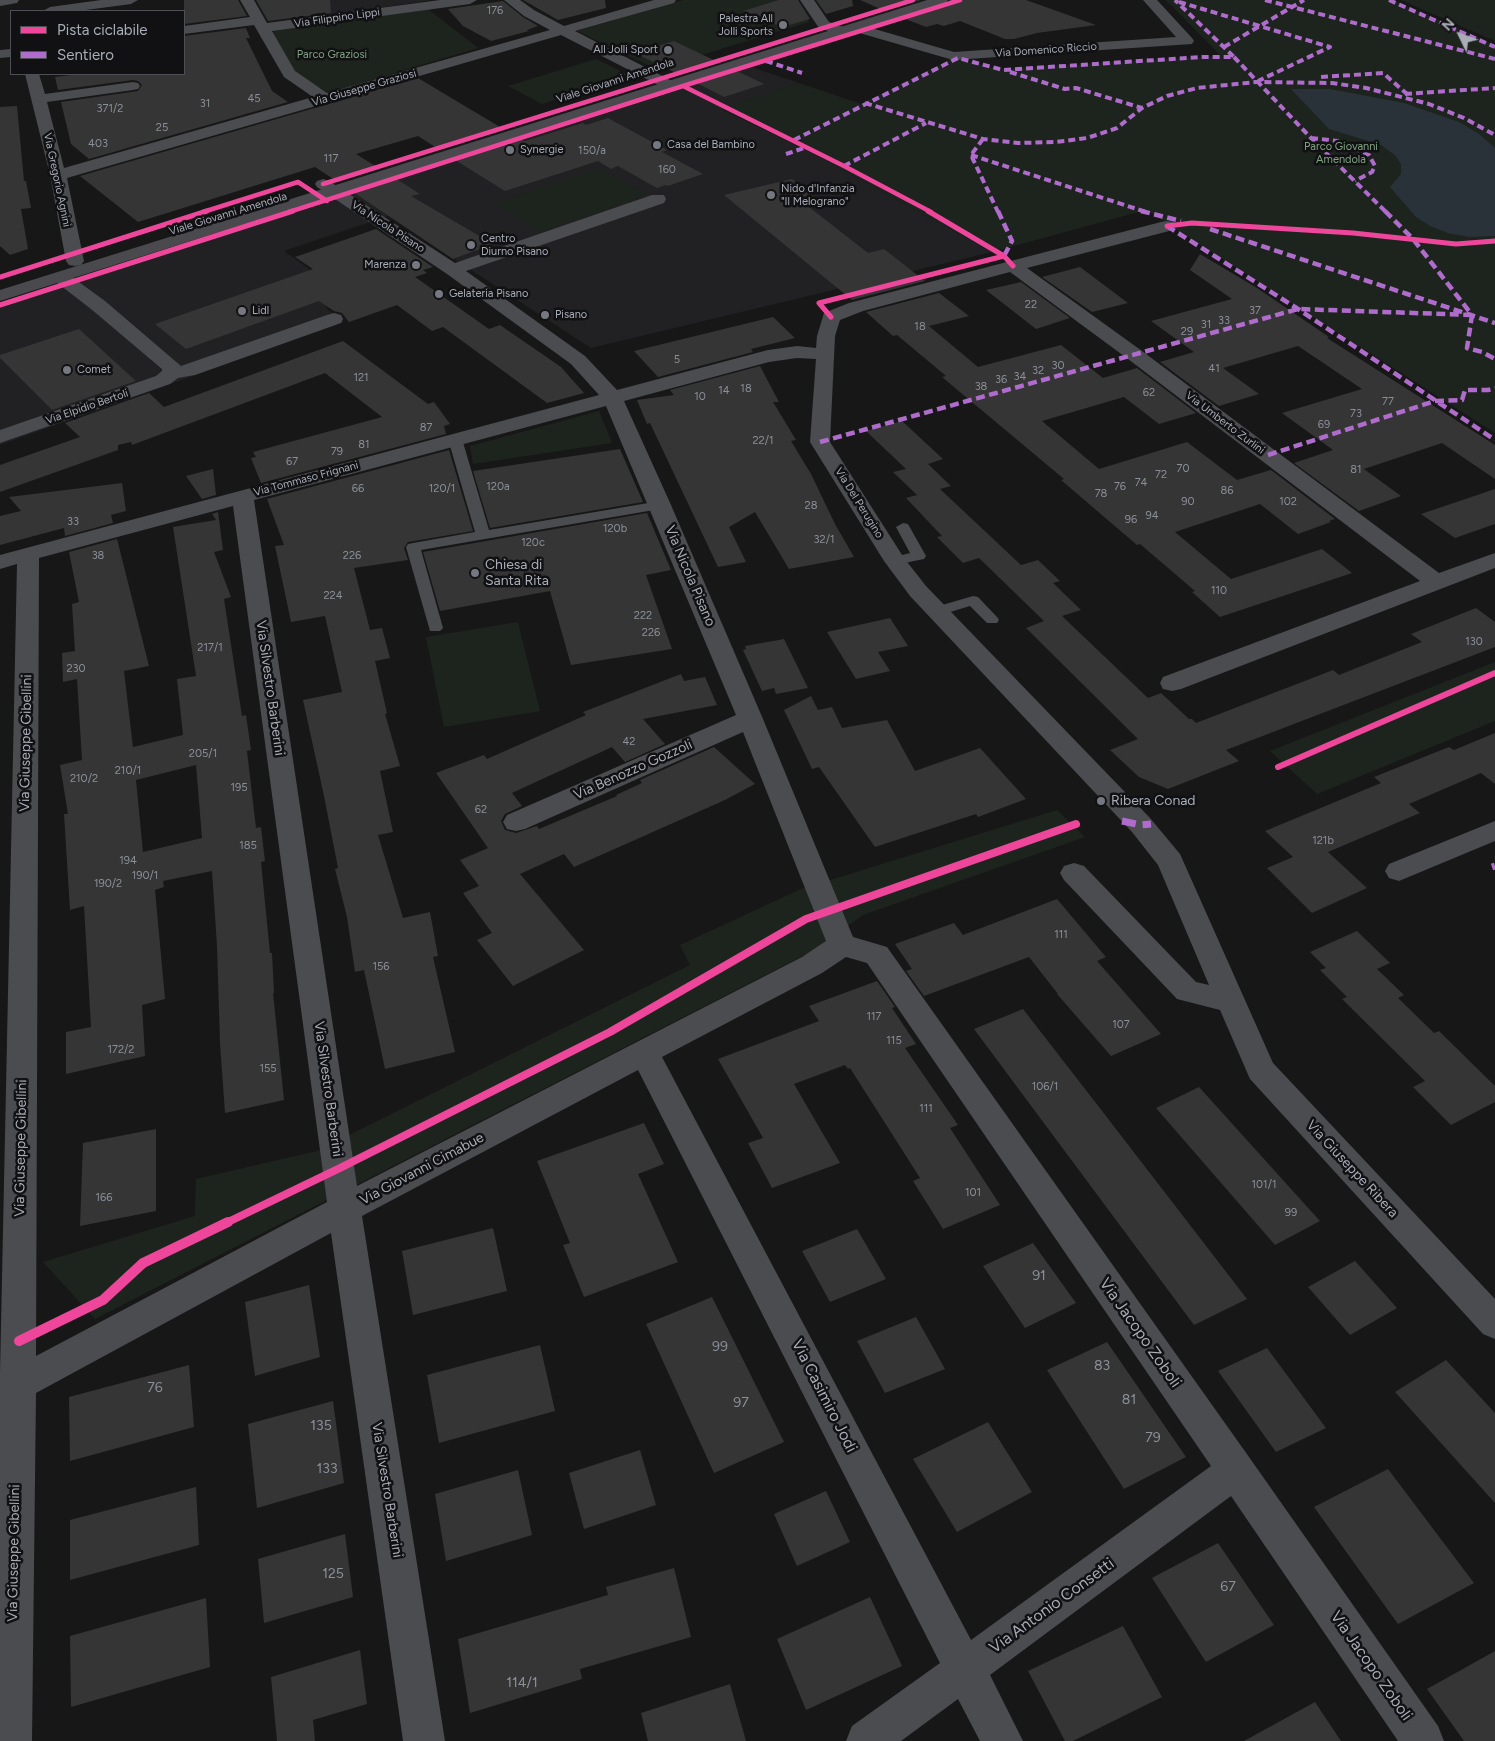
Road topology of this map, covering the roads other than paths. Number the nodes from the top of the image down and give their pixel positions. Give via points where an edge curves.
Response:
1 (13, 0) edge
2 (132, 0) edge
3 (247, 0) edge
4 (470, 0) edge
5 (511, 0) edge
6 (669, 0) edge
7 (807, 0) edge
8 (914, 0) edge
9 (941, 0) edge
10 (1150, 0) edge
11 (0, 2) edge
12 (57, 10) edge
13 (261, 24) junction
14 (837, 28) junction
15 (185, 30) edge
16 (560, 30) junction
17 (32, 75) edge
18 (664, 82) junction
19 (133, 86) dead end
20 (38, 98) junction
21 (325, 99) junction
22 (58, 175) junction
23 (328, 188) junction
24 (658, 199) dead end
25 (1167, 226) dead end
26 (75, 262) junction
27 (1013, 266) junction
28 (453, 270) junction
29 (62, 278) junction
30 (0, 284) edge
31 (0, 296) edge
32 (334, 319) dead end
33 (826, 354) junction
34 (172, 373) junction
35 (612, 397) junction
36 (0, 438) edge
37 (456, 439) junction
38 (242, 497) junction
39 (660, 505) junction
40 (903, 527) dead end
41 (483, 535) junction
42 (14, 558) edge
43 (1495, 560) edge
44 (895, 561) junction
45 (1436, 582) junction
46 (937, 611) junction
47 (992, 620) dead end
48 (435, 628) dead end
49 (1172, 683) dead end
50 (750, 718) junction
51 (1108, 790) joint
52 (516, 822) dead end
53 (1495, 830) edge
54 (1399, 871) dead end
55 (1074, 873) dead end
56 (842, 945) junction
57 (1230, 1001) junction
58 (644, 1052) junction
59 (344, 1209) junction
60 (1495, 1322) edge
61 (9, 1387) edge
62 (1236, 1470) junction
63 (966, 1669) junction
64 (11, 1741) edge
65 (424, 1741) edge
66 (867, 1741) edge
67 (1002, 1741) edge
68 (1423, 1741) edge

1 - 11 street
2 - 12 street
3 - 13 street
4 - 13 street, Via Filippino Lippi
5 - 16 street
6 - 16 street, Via Giuseppe Graziosi
7 - 14 street
8 - 14 main road, Viale Giovanni Amendola
9 - 14 main road, Viale Giovanni Amendola
10 - 14 street, Via Domenico Riccio via 1187,42 952,56
13 - 15 street, Via Filippino Lippi
13 - 21 street via 288,74
14 - 18 main road, Viale Giovanni Amendola
16 - 18 street
16 - 21 street, Via Giuseppe Graziosi
17 - 20 street, Via Gregorio Agnini
18 - 23 main road, Viale Giovanni Amendola
19 - 20 street
20 - 22 street, Via Gregorio Agnini
21 - 22 street, Via Giuseppe Graziosi
22 - 26 street, Via Gregorio Agnini
23 - 26 main road, Viale Giovanni Amendola
23 - 28 street, Via Nicola Pisano
23 - 29 main road, Viale Giovanni Amendola
24 - 28 street
25 - 27 street
26 - 30 main road, Viale Giovanni Amendola
27 - 33 street via 856,307 831,317
27 - 45 street, Via Umberto Zurlini
28 - 35 street, Via Nicola Pisano via 578,360
29 - 31 main road, Viale Giovanni Amendola
29 - 34 street via 172,367
32 - 34 street, Via Elpidio Bertoli via 188,371
33 - 35 street via 797,352 768,356
33 - 44 street, Via Del Perugino via 820,442
34 - 36 street, Via Elpidio Bertoli via 163,380
35 - 37 street, Via Tommaso Frignani
35 - 39 street, Via Nicola Pisano
37 - 38 street, Via Tommaso Frignani
37 - 41 lane
38 - 42 street, Via Tommaso Frignani
38 - 59 street, Via Silvestro Barberini
39 - 41 lane
39 - 50 street, Via Nicola Pisano
40 - 44 lane via 919,556
41 - 48 lane via 413,547
42 - 61 street, Via Giuseppe Gibellini
43 - 45 street
44 - 46 street, Via Del Perugino
45 - 49 street
46 - 47 lane via 974,600
46 - 51 street, Via Del Perugino
50 - 52 street, Via Benozzo Gozzoli
50 - 56 street, Via Nicola Pisano
51 - 57 street, Via Giuseppe Ribera via 1170,862
53 - 54 street
55 - 57 street via 1187,991
56 - 58 street, Via Giovanni Cimabue via 812,965
56 - 62 street, Via Jacopo Zoboli via 877,955
57 - 60 street, Via Giuseppe Ribera via 1261,1070
58 - 59 street, Via Giovanni Cimabue
58 - 63 street, Via Casimiro Jodi
59 - 61 street, Via Giovanni Cimabue
59 - 65 street, Via Silvestro Barberini
61 - 64 street, Via Giuseppe Gibellini
62 - 63 street, Via Antonio Consetti
62 - 68 street, Via Jacopo Zoboli
63 - 66 street, Via Antonio Consetti
63 - 67 street, Via Casimiro Jodi

